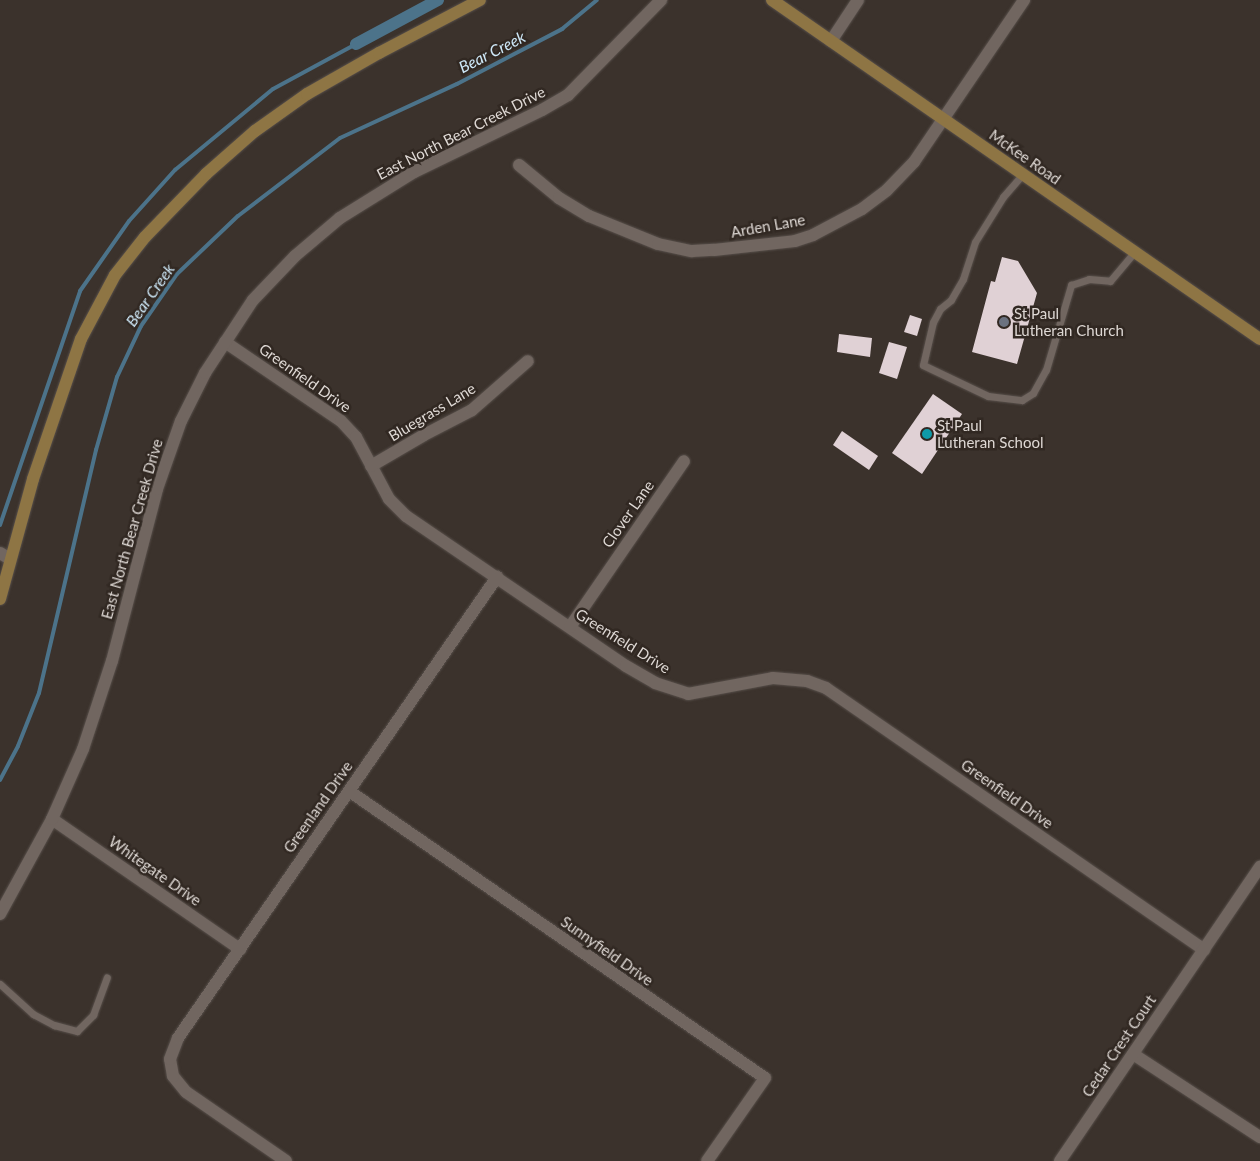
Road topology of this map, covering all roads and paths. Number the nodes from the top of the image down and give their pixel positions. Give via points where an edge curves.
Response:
1 (480, 0) edge
2 (661, 0) edge
3 (772, 0) edge
4 (858, 0) edge
5 (1024, 0) edge
6 (831, 40) junction
7 (944, 120) junction
8 (519, 165) dead end
9 (1022, 175) junction
10 (1134, 252) junction
11 (1260, 339) edge
12 (225, 342) junction
13 (528, 361) dead end
14 (684, 461) dead end
15 (372, 466) junction
16 (5, 556) edge
17 (497, 577) junction
18 (0, 598) edge
19 (570, 627) junction
20 (349, 791) junction
21 (52, 819) junction
22 (1260, 867) edge
23 (0, 914) edge
24 (240, 949) junction
25 (1204, 950) junction
26 (107, 977) dead end
27 (0, 984) edge
28 (1133, 1054) junction
29 (1260, 1137) edge
30 (286, 1161) edge
31 (707, 1161) edge
32 (1060, 1161) edge

1 - 16 street via 307,94 255,131 206,174 145,237 115,275 81,339
2 - 12 street, East North Bear Creek Drive via 568,95 414,172 340,218 296,256 253,300
3 - 6 street, McKee Road
4 - 6 street
5 - 7 street, Arden Lane
6 - 7 street, McKee Road
7 - 8 street, Arden Lane via 901,176 862,209 813,236 752,248 692,251 658,244 589,216 559,198
7 - 9 street, McKee Road
9 - 10 street, McKee Road
9 - 10 lane via 998,204 975,242 963,279 951,300 940,309 923,365 988,396 1022,400 1034,393 1046,370 1071,285 1089,279 1110,281
10 - 11 street, McKee Road
12 - 15 street, Greenfield Drive via 341,421 356,438
12 - 21 street, East North Bear Creek Drive via 180,421 157,489 112,661 83,749
13 - 15 street, Bluegrass Lane via 472,410
14 - 19 street, Clover Lane
15 - 17 street, Greenfield Drive via 389,499 406,516
16 - 18 street
17 - 19 street, Greenfield Drive
17 - 20 street, Greenland Drive
19 - 25 street, Greenfield Drive via 655,683 688,694 773,678 807,681 826,688
20 - 24 street, Greenland Drive
20 - 31 street, Sunnyfield Drive via 765,1078
21 - 23 street, East North Bear Creek Drive
21 - 24 street, Whitegate Drive
22 - 25 street, Cedar Crest Court
24 - 30 street, Greenland Drive via 178,1038 170,1059 173,1076 186,1092
25 - 28 street, Cedar Crest Court
26 - 27 lane via 93,1015 77,1030 54,1025 33,1014
28 - 29 street
28 - 32 street, Cedar Crest Court

